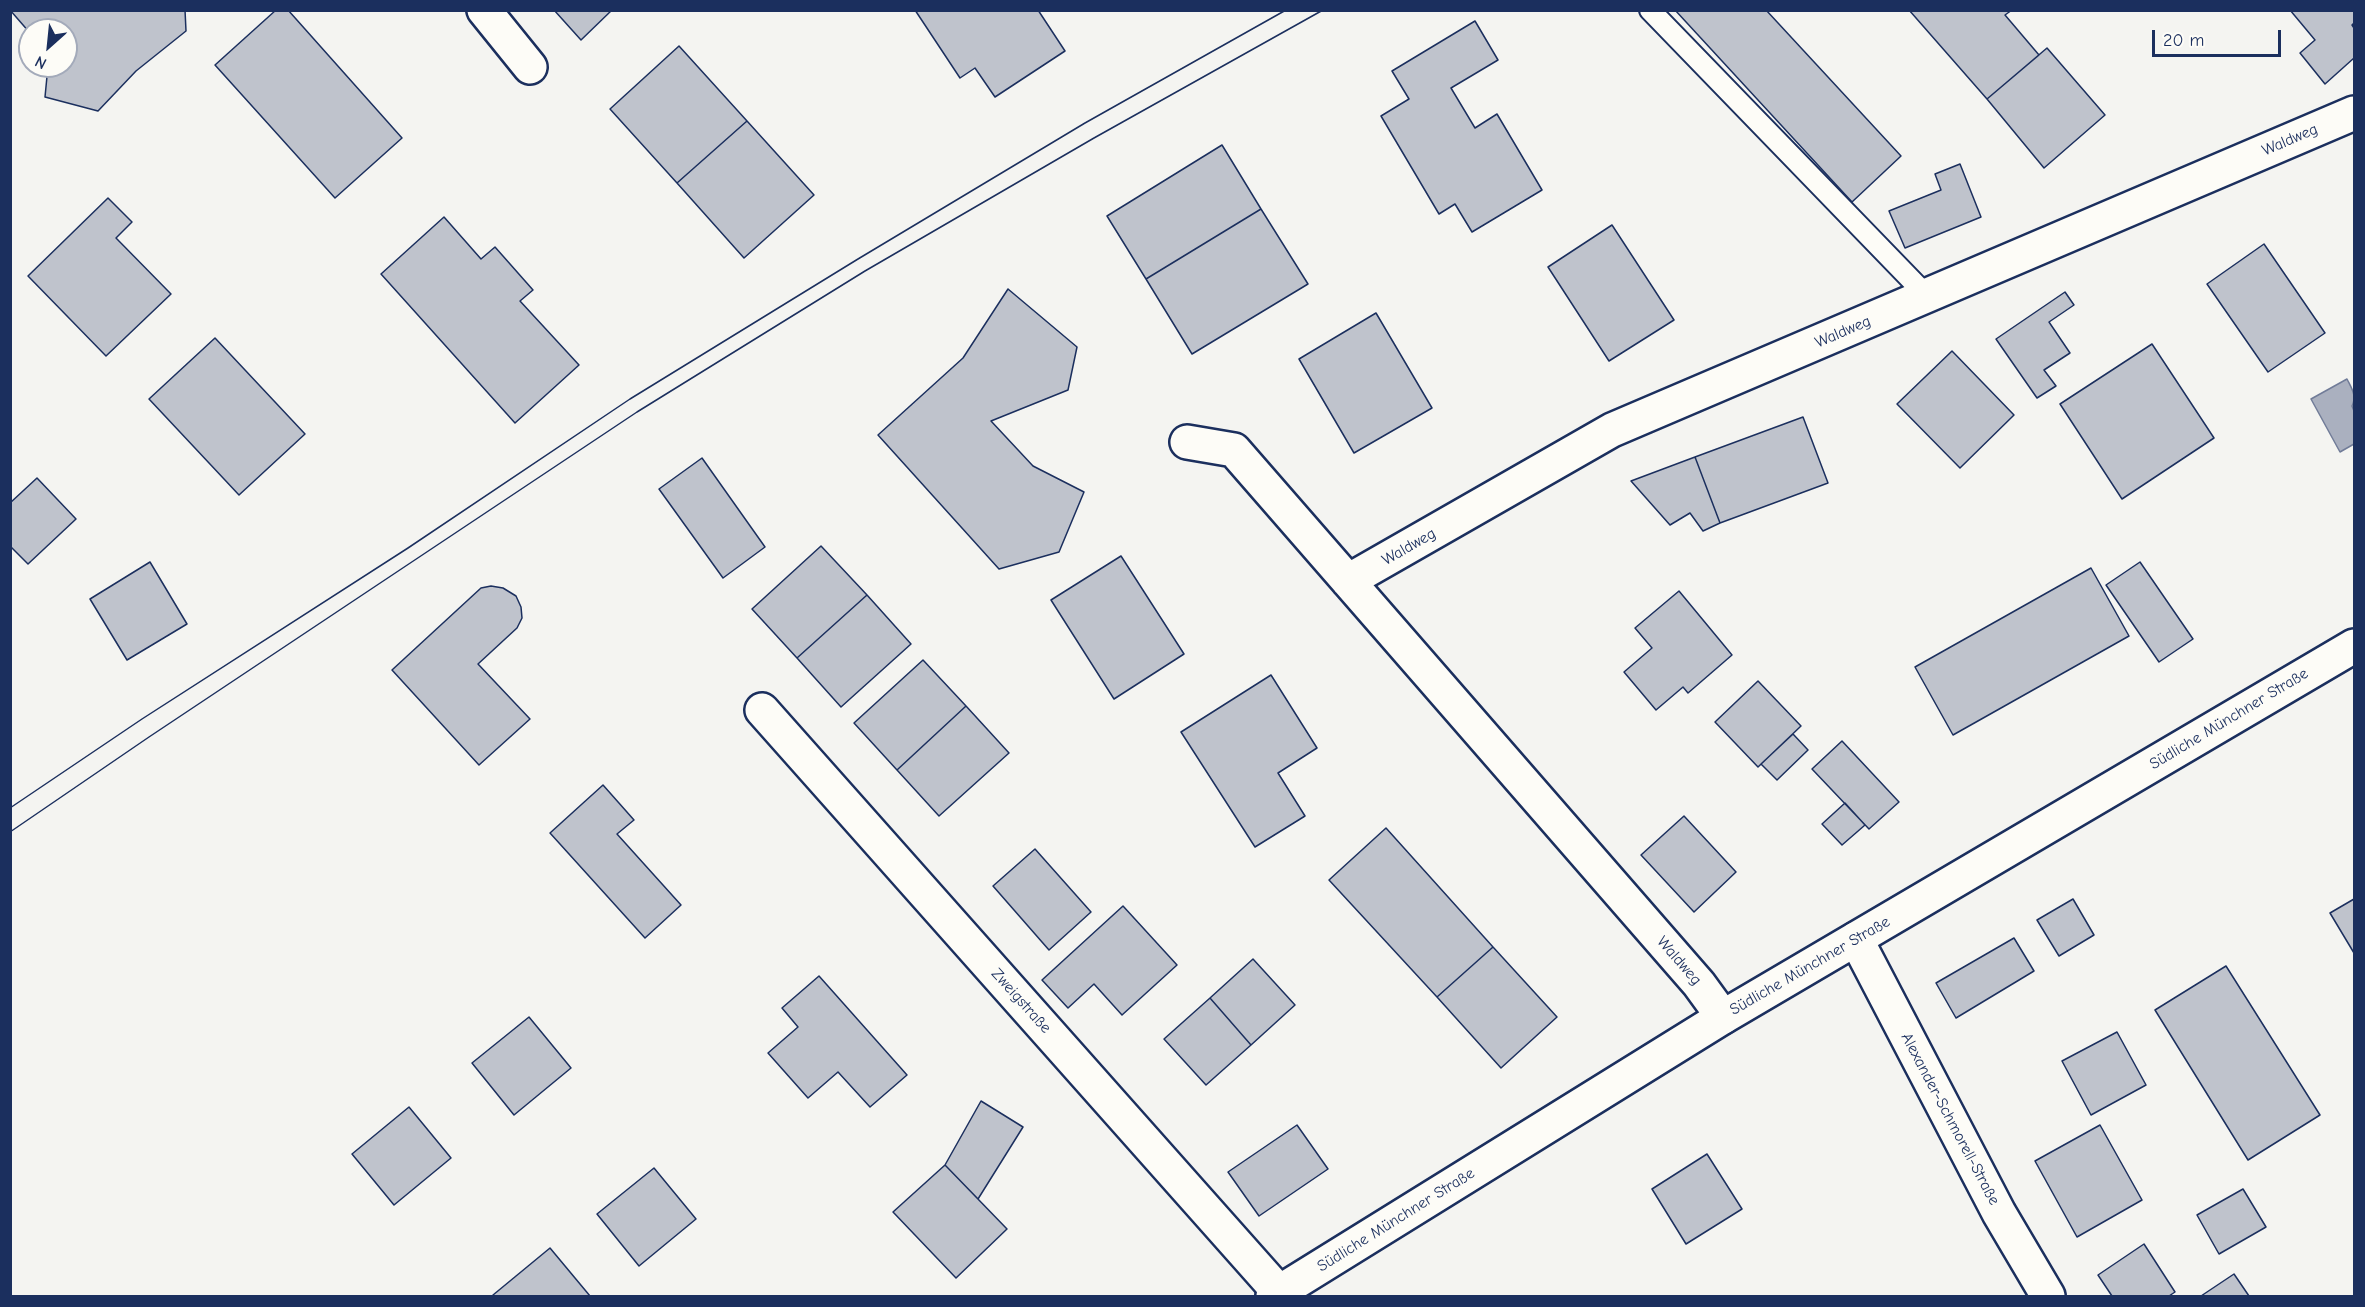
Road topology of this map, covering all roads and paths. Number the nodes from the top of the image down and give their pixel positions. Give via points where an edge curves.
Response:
1 (484, 10) edge
2 (1650, 10) edge
3 (530, 67) dead end
4 (2355, 113) edge
5 (1927, 296) junction
6 (1187, 442) dead end
7 (1348, 582) junction
8 (2355, 646) edge
9 (762, 710) dead end
10 (1856, 939) junction
11 (1723, 1017) junction
12 (1276, 1294) edge
13 (2048, 1296) edge

1 - 3 street
2 - 5 lane
4 - 5 street, Waldweg
5 - 7 street, Waldweg via 1612,430
6 - 7 street, Waldweg via 1234,450
7 - 11 street, Waldweg via 1699,984
8 - 10 street, Südliche Münchner Straße
9 - 12 street, Zweigstraße
10 - 11 street, Südliche Münchner Straße
10 - 13 street, Alexander-Schmorell-Straße via 1999,1213
11 - 12 street, Südliche Münchner Straße

